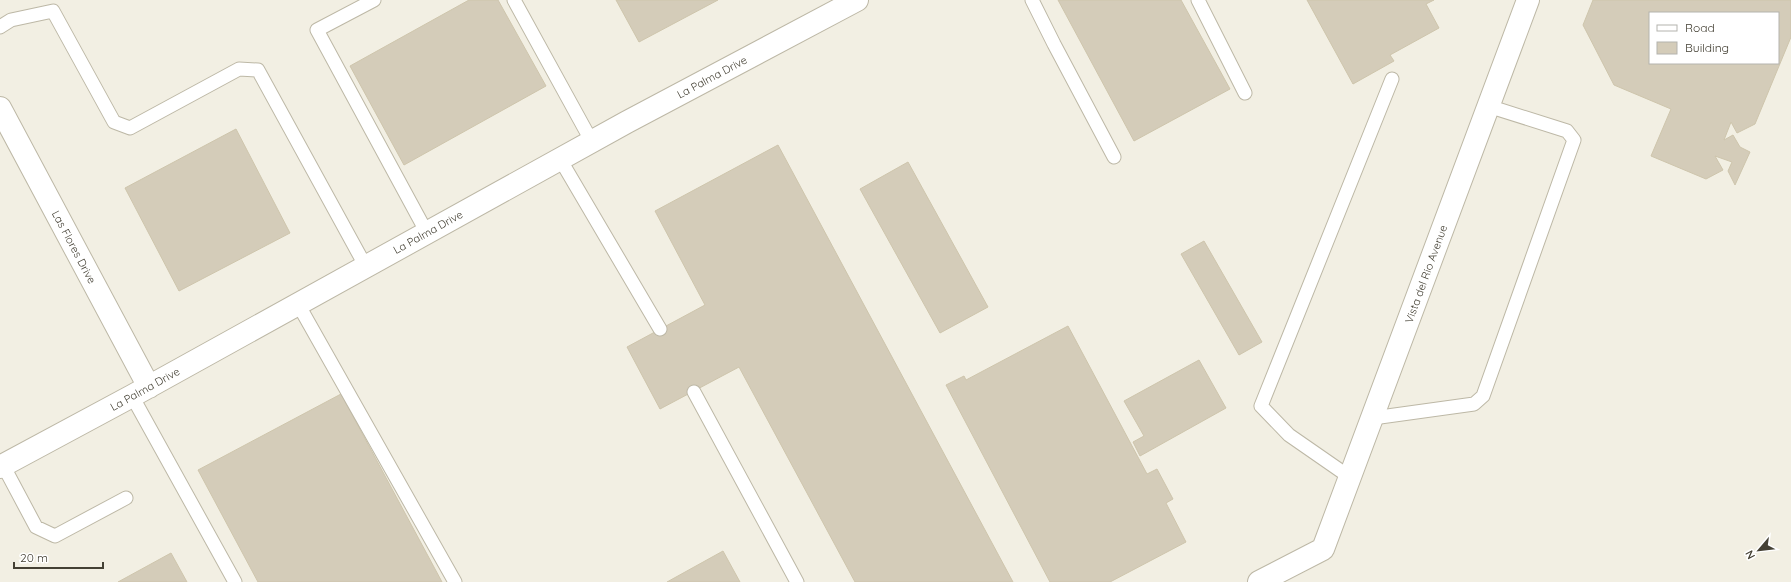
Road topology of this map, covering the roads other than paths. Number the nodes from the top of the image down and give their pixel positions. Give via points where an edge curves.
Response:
1 (374, 0) edge
2 (514, 0) edge
3 (857, 0) edge
4 (1032, 0) edge
5 (1198, 0) edge
6 (1528, 0) edge
7 (0, 27) edge
8 (1392, 79) dead end
9 (1245, 93) dead end
10 (1488, 106) junction
11 (0, 108) edge
12 (592, 142) junction
13 (1114, 157) dead end
14 (560, 159) junction
15 (427, 233) junction
16 (366, 267) junction
17 (298, 304) junction
18 (660, 330) dead end
19 (140, 392) junction
20 (694, 392) dead end
21 (1373, 418) junction
22 (2, 466) edge
23 (1351, 478) junction
24 (126, 498) dead end
25 (235, 582) edge
26 (454, 582) edge
27 (797, 582) edge
28 (1259, 582) edge

1 - 15 lane via 317,30
2 - 12 lane
3 - 12 street, La Palma Drive
4 - 13 lane
5 - 9 lane
6 - 10 street, Vista del Rio Avenue
7 - 16 lane via 11,20 54,11 114,122 130,128 239,69 258,70
8 - 23 lane via 1261,406 1289,435
10 - 21 street, Vista del Rio Avenue
10 - 21 lane via 1567,131 1574,140 1483,396 1474,404
11 - 19 street, Las Flores Drive
12 - 14 street, La Palma Drive
14 - 15 street, La Palma Drive
14 - 18 lane
15 - 16 street, La Palma Drive
16 - 17 street, La Palma Drive
17 - 19 street, La Palma Drive
17 - 26 lane
19 - 22 street, La Palma Drive
19 - 25 lane
20 - 27 lane
21 - 23 street, Vista del Rio Avenue
22 - 24 lane via 36,527 55,536
23 - 28 street, Vista del Rio Avenue via 1323,549

